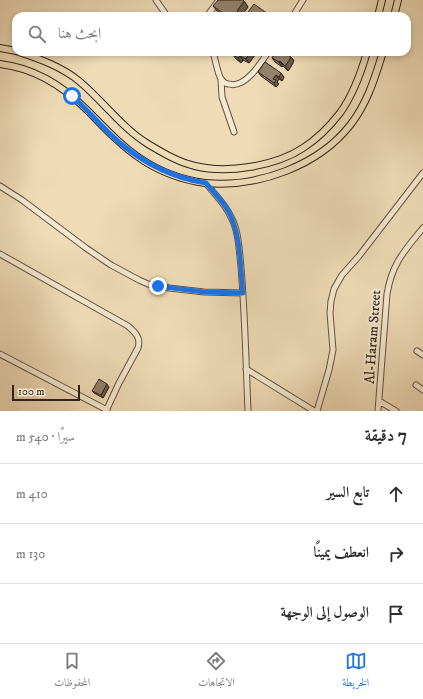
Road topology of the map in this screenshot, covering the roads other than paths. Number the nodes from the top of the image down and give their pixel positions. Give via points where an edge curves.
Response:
1 (156, 0) edge
2 (219, 0) edge
3 (303, 0) edge
4 (382, 0) edge
5 (398, 0) edge
6 (165, 12) edge
7 (210, 12) edge
8 (295, 12) edge
9 (379, 12) edge
10 (395, 12) edge
11 (0, 48) edge
12 (12, 50) edge
13 (29, 56) edge
14 (214, 56) edge
15 (265, 56) edge
16 (366, 56) edge
17 (382, 56) edge
18 (0, 64) edge
19 (221, 79) junction
20 (234, 132) dead end
21 (423, 173) edge
22 (206, 183) junction
23 (0, 186) edge
24 (423, 228) edge
25 (0, 254) edge
26 (243, 293) junction
27 (417, 351) dead end
28 (0, 354) edge
29 (423, 355) edge
30 (246, 369) junction
31 (416, 385) dead end
32 (423, 390) edge
33 (380, 400) junction
34 (107, 410) edge
35 (248, 411) edge
36 (314, 411) edge
37 (318, 411) edge
38 (378, 411) edge
39 (396, 411) edge

1 - 6 street
2 - 7 street
3 - 8 street
4 - 9 main road
5 - 10 main road
11 - 12 main road
13 - 16 main road via 70,75 146,143 164,154 194,166 219,169 270,163 302,149 340,114 358,80
14 - 19 street
15 - 19 street via 255,71 242,83 233,85
17 - 22 main road via 362,108 344,133 324,150 290,170 260,180
18 - 22 main road via 30,72 62,88 86,108 120,143 149,164 178,176
19 - 20 street via 222,97
21 - 37 street via 342,275 334,289 330,313 333,350
22 - 26 street via 224,204 234,222
23 - 26 street via 111,265 148,284 204,292
24 - 33 street, Al-Haram Street via 405,250 389,281
25 - 34 street via 128,326 136,333 139,339 138,348
26 - 30 street
27 - 29 street
28 - 34 street
30 - 35 street
30 - 36 street
31 - 32 street
33 - 38 street, Al-Haram Street
33 - 39 street

